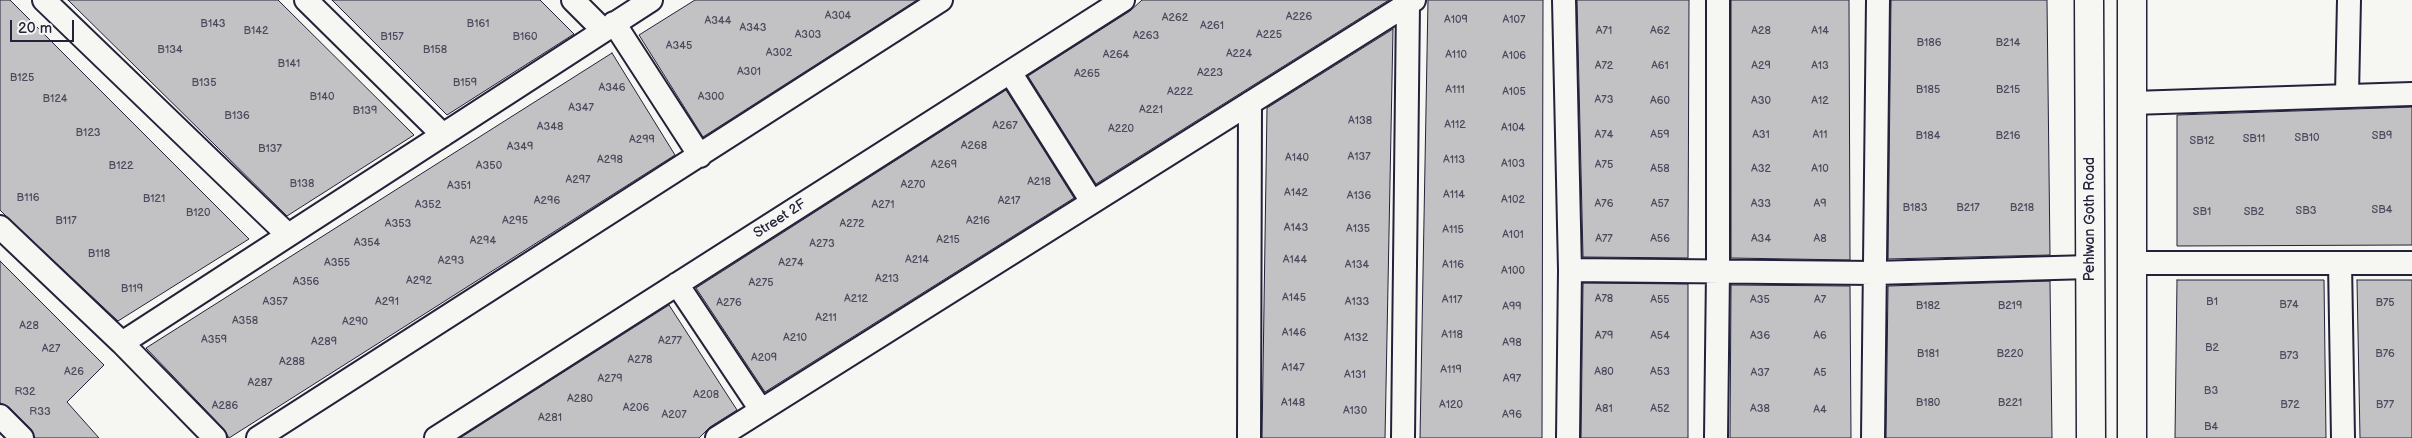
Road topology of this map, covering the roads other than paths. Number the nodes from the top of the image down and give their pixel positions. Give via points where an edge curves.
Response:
1 (44, 0) edge
2 (306, 0) edge
3 (572, 0) edge
4 (650, 0) edge
5 (941, 0) edge
6 (1123, 0) edge
7 (1564, 0) edge
8 (1718, 0) edge
9 (1878, 0) edge
10 (2089, 0) edge
11 (2132, 0) edge
12 (2349, 0) edge
13 (1411, 2) edge
14 (608, 27) junction
15 (1010, 72) junction
16 (2347, 94) junction
17 (2412, 94) edge
18 (1250, 103) junction
19 (2132, 103) junction
20 (443, 135) junction
21 (700, 156) junction
22 (1092, 202) junction
23 (0, 227) edge
24 (288, 235) junction
25 (2412, 262) edge
26 (2132, 263) junction
27 (2340, 263) junction
28 (2090, 267) junction
29 (1570, 270) junction
30 (1718, 272) junction
31 (1874, 273) junction
32 (677, 284) junction
33 (122, 343) junction
34 (761, 410) junction
35 (0, 416) edge
36 (22, 438) edge
37 (215, 438) edge
38 (258, 438) edge
39 (436, 438) edge
40 (717, 438) edge
41 (1249, 438) edge
42 (1403, 438) edge
43 (1568, 438) edge
44 (1716, 438) edge
45 (1873, 438) edge
46 (2091, 438) edge
47 (2132, 438) edge
48 (2343, 438) edge

1 - 24 street
2 - 20 street
3 - 14 street
4 - 14 street
5 - 21 street
6 - 15 street, Street 2F
7 - 29 street
8 - 30 street
9 - 31 street
10 - 28 main road, Pehlwan Goth Road
11 - 19 main road
12 - 16 street
13 - 18 street
13 - 42 street
14 - 20 street
14 - 21 street
15 - 22 street
15 - 32 street, Street 2F
16 - 17 street
16 - 19 street
18 - 22 street
18 - 41 street
19 - 26 main road
20 - 24 street
21 - 38 street
22 - 34 street
23 - 33 street
24 - 33 street
25 - 27 street
26 - 27 street
26 - 47 main road
27 - 48 street
28 - 31 street
28 - 46 main road, Pehlwan Goth Road
29 - 30 street
29 - 43 street
30 - 31 street
30 - 44 street
31 - 45 street
32 - 34 street
32 - 39 street, Street 2F
33 - 37 street
34 - 40 street
35 - 36 street

